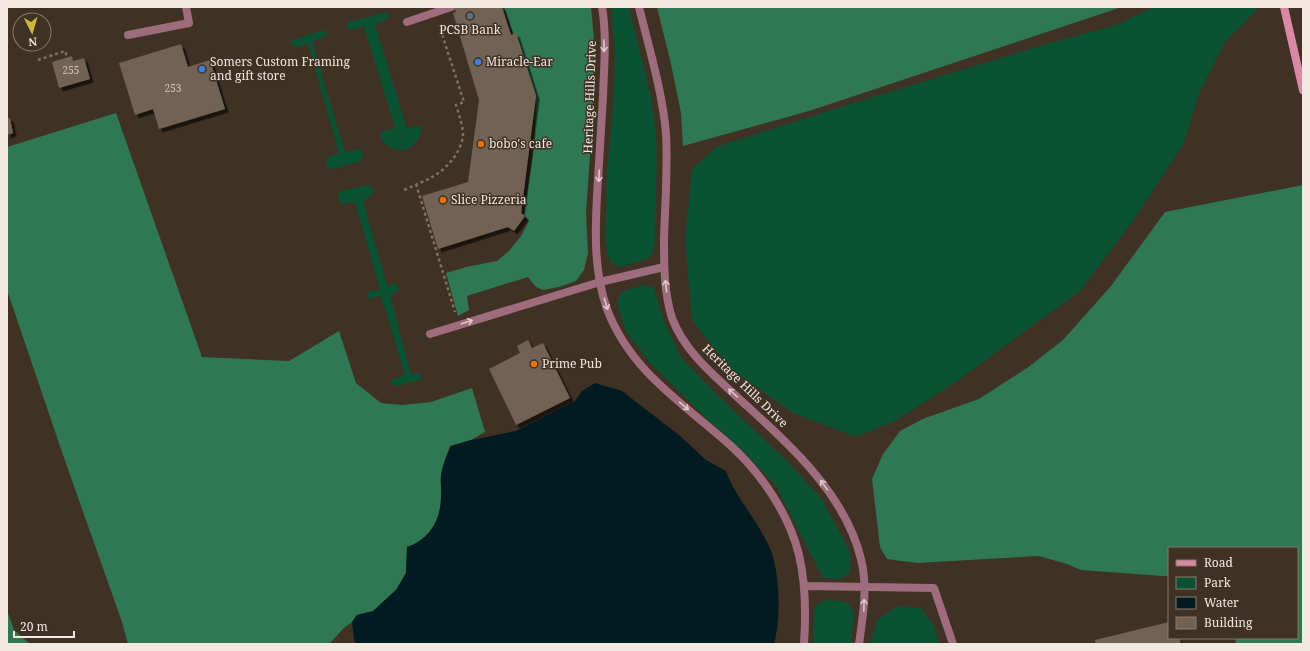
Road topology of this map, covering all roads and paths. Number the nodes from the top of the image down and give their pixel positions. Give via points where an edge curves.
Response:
1 (186, 7) edge
2 (451, 7) edge
3 (602, 7) edge
4 (639, 7) edge
5 (1284, 7) edge
6 (407, 22) dead end
7 (439, 24) dead end
8 (128, 35) dead end
9 (38, 60) dead end
10 (68, 60) dead end
11 (1303, 90) edge
12 (416, 184) junction
13 (404, 190) dead end
14 (664, 267) junction
15 (600, 282) junction
16 (456, 316) dead end
17 (430, 334) dead end
18 (804, 586) junction
19 (864, 587) junction
20 (804, 644) edge
21 (859, 644) edge
22 (953, 644) edge

1 - 8 street via 189,23
2 - 6 street
3 -> 15 street, Heritage Hills Drive via 605,60 596,226 596,255
4 - 14 street, Heritage Hills Drive via 660,95 666,133
5 - 11 street
7 - 12 path via 464,102 456,105 463,136 460,149 449,165 440,174
9 - 10 path via 65,51
12 - 13 path
12 - 16 path
14 - 15 street
19 -> 14 street, Heritage Hills Drive via 862,560 853,534 838,505 794,450 696,358 683,338 672,318
17 -> 15 street
15 -> 18 street, Heritage Hills Drive via 607,309 618,333 635,358 654,380 731,446 755,471 775,499 789,526 799,554
18 - 19 street
18 - 20 street, Heritage Hills Drive
21 -> 19 street, Heritage Hills Drive via 864,614
19 - 22 street via 934,588

